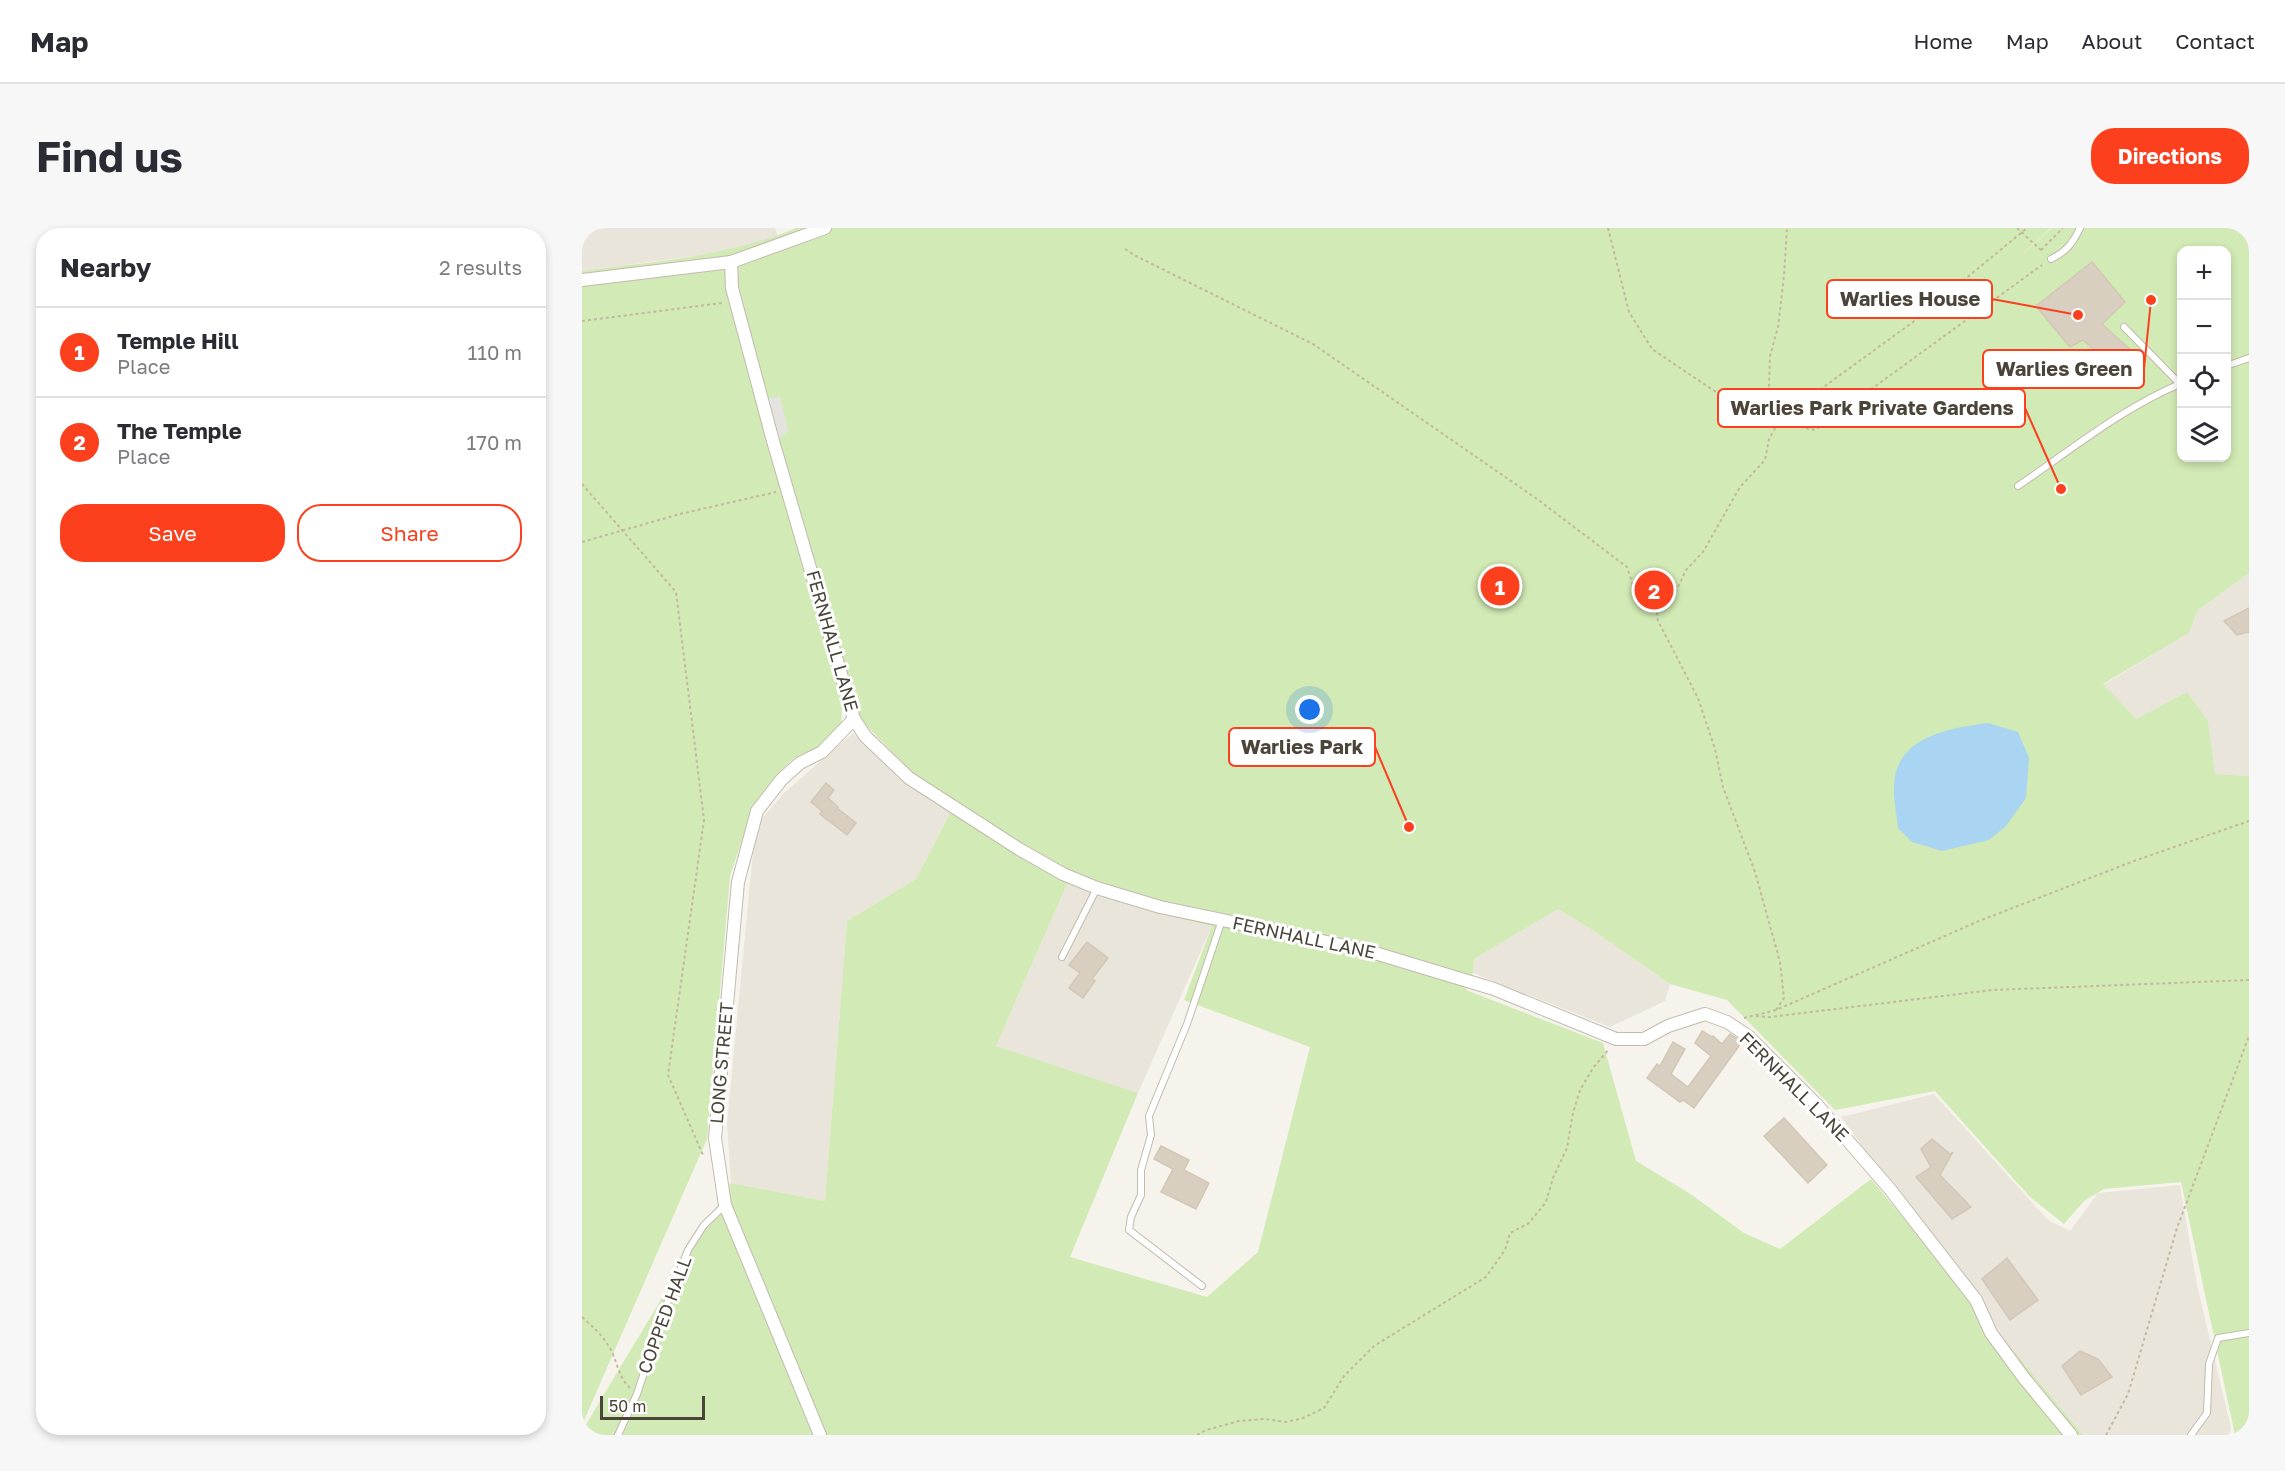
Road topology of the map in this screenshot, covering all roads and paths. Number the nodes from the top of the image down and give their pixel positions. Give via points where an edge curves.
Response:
1 (825, 228) edge
2 (1608, 228) edge
3 (1787, 228) edge
4 (2017, 228) edge
5 (2027, 228) edge
6 (2063, 228) edge
7 (2080, 228) edge
8 (2022, 233) junction
9 (1125, 249) dead end
10 (2051, 259) joint
11 (731, 262) junction
12 (582, 280) edge
13 (735, 301) junction
14 (582, 321) edge
15 (2124, 327) dead end
16 (2249, 358) edge
17 (2231, 364) edge
18 (2177, 379) edge
19 (2177, 385) edge
20 (1780, 420) junction
21 (582, 484) edge
22 (2018, 486) dead end
23 (788, 490) junction
24 (622, 530) junction
25 (582, 542) edge
26 (1657, 613) junction
27 (854, 719) junction
28 (2249, 821) edge
29 (1097, 888) junction
30 (1222, 921) junction
31 (1062, 957) dead end
32 (2249, 980) edge
33 (1776, 1010) junction
34 (1753, 1016) junction
35 (1731, 1025) junction
36 (2249, 1036) edge
37 (1616, 1039) junction
38 (706, 1162) dead end
39 (725, 1205) junction
40 (1202, 1286) dead end
41 (582, 1317) edge
42 (2249, 1333) edge
43 (637, 1394) junction
44 (618, 1435) edge
45 (820, 1435) edge
46 (1197, 1435) edge
47 (2071, 1435) edge
48 (2106, 1435) edge
49 (2191, 1435) edge

1 - 11 street
2 - 20 path via 1629,312 1652,349 1753,417
3 - 20 path via 1778,327 1770,356 1769,386
4 - 8 path
5 - 8 path
6 - 8 path via 2041,250
7 - 10 lane via 2063,253
8 - 20 path via 1913,322
9 - 26 path via 1323,351 1537,499 1627,567 1638,600
10 - 20 path via 1815,430
11 - 12 street
11 - 13 street, FERNHALL LANE
13 - 14 path
13 - 23 street, FERNHALL LANE
15 - 18 lane
16 - 17 lane
19 - 22 lane via 2150,396
20 - 26 path via 1769,439 1765,460 1740,487 1703,552
21 - 24 path
23 - 24 path
23 - 27 street, FERNHALL LANE
24 - 25 path
24 - 38 path via 675,592 704,820 668,1076
26 - 33 path via 1698,698 1723,787 1755,872 1780,962 1784,998
27 - 29 street, FERNHALL LANE via 909,778 1028,854
27 - 39 street, LONG STREET via 822,752 800,763 782,779 757,811 747,843 738,882 715,1138
28 - 33 path via 1979,921
29 - 30 street, FERNHALL LANE
29 - 31 lane
30 - 37 street, FERNHALL LANE via 1376,953 1494,989
30 - 40 lane via 1187,1024 1149,1116 1151,1135 1141,1170 1141,1195 1129,1230
32 - 34 path via 1992,990
33 - 34 path
34 - 35 path
35 - 37 street, FERNHALL LANE via 1705,1014 1644,1039
35 - 47 street, FERNHALL LANE via 1748,1036 1817,1105 1889,1188 1976,1300 1991,1333 2024,1378
36 - 48 path via 2177,1228 2128,1394
37 - 46 path via 1580,1090 1567,1148 1546,1202 1529,1222 1510,1233 1505,1250 1485,1276 1374,1346 1344,1376 1324,1408 1286,1422 1239,1421
39 - 43 lane, COPPED HALL via 704,1225 688,1250
39 - 45 street, LONG STREET
41 - 43 path via 609,1347 624,1383
42 - 49 lane via 2218,1338 2209,1364 2206,1413
43 - 44 lane, COPPED HALL

